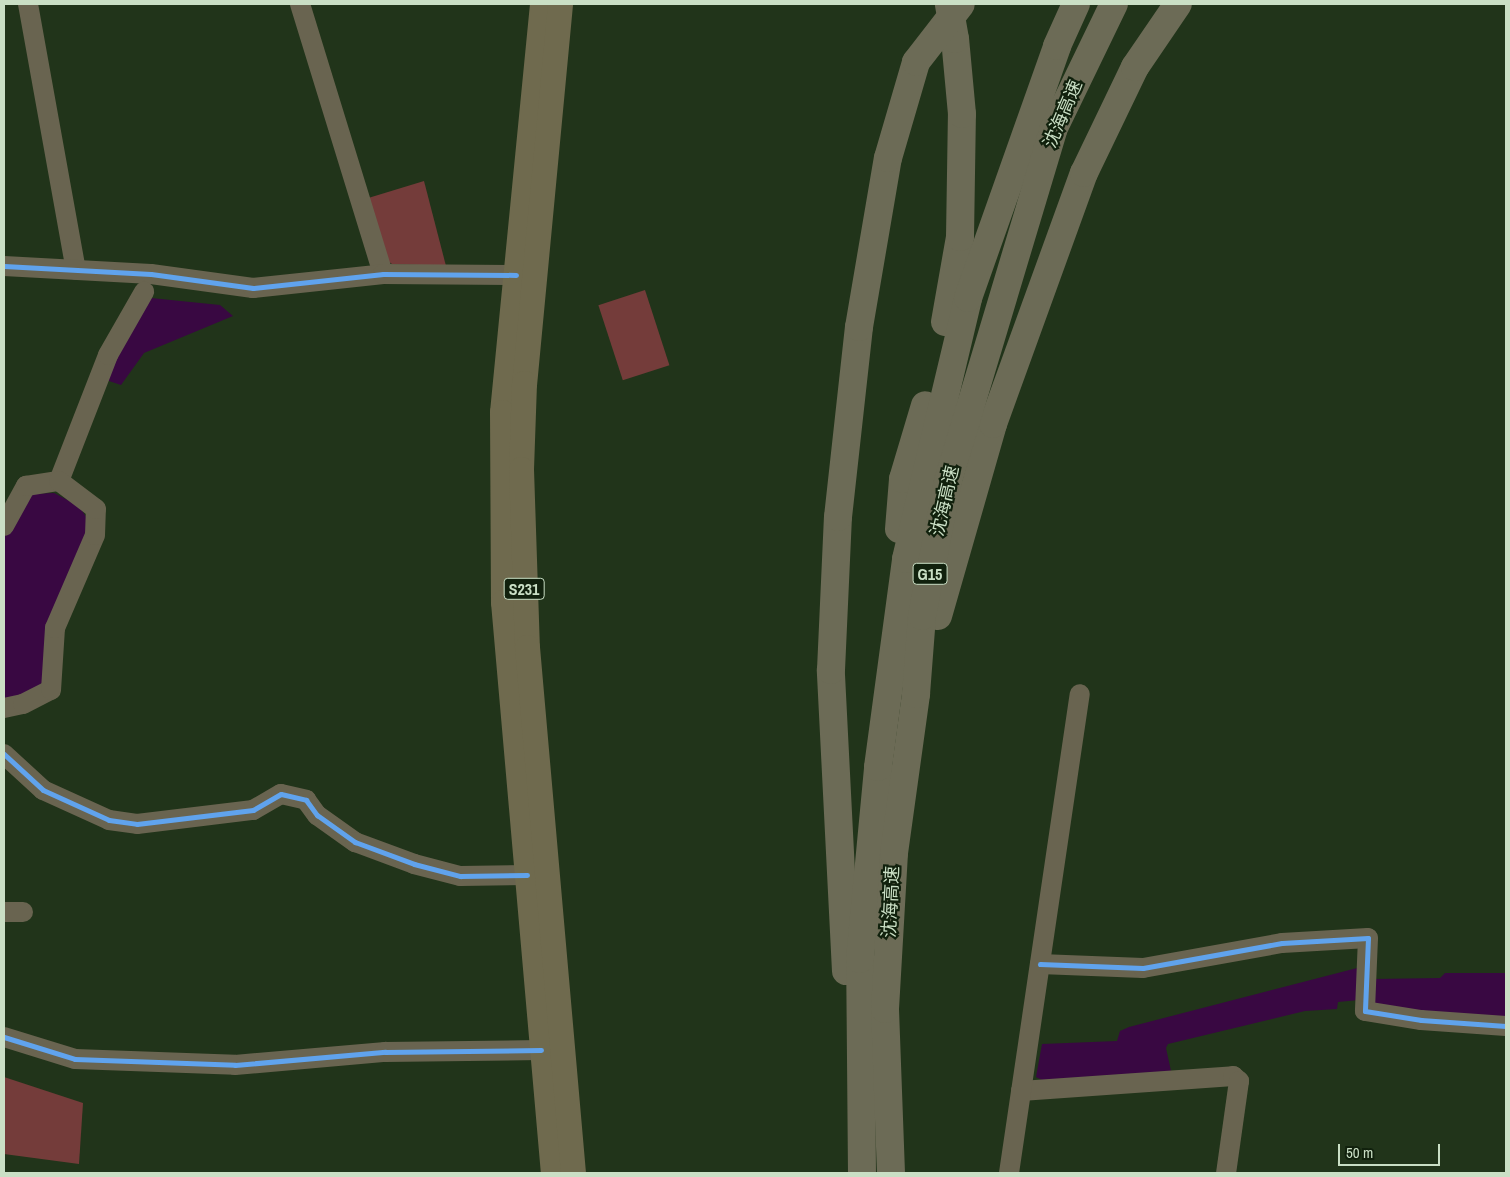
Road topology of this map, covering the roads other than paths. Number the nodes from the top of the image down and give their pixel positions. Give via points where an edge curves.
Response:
1 (28, 4) edge
2 (300, 4) edge
3 (542, 4) edge
4 (560, 4) edge
5 (1076, 4) edge
6 (1114, 4) edge
7 (1169, 4) edge
8 (1178, 4) edge
9 (954, 8) edge
10 (1135, 67) junction
11 (4, 266) edge
12 (76, 270) junction
13 (382, 274) junction
14 (516, 275) junction
15 (144, 292) dead end
16 (59, 481) junction
17 (4, 526) edge
18 (888, 690) junction
19 (916, 694) junction
20 (1080, 694) dead end
21 (4, 708) edge
22 (4, 754) edge
23 (527, 875) junction
24 (1040, 964) junction
25 (1506, 1026) edge
26 (4, 1036) edge
27 (541, 1050) junction
28 (1021, 1091) junction
29 (862, 1168) edge
30 (553, 1173) edge
31 (573, 1173) edge
32 (891, 1173) edge
33 (1009, 1173) edge
34 (1226, 1173) edge

1 - 12 street
2 - 13 street
3 - 14 main road
4 - 31 main road, S231 via 524,383 521,469 527,646
5 - 18 highway, 沈海高速 / G15 via 968,298 906,559
6 - 19 highway, 沈海高速 / G15 via 1053,130 948,481 922,616
7 - 10 highway
8 - 10 highway
9 - 18 highway via 962,114 960,237 938,359 903,479
9 - 29 highway via 916,62 888,158 859,327 838,517 831,670 840,902
10 - 19 highway via 1084,173 994,424
11 - 12 street
12 - 13 street via 151,274 253,288
13 - 14 street
14 - 23 main road via 502,412 503,602
15 - 16 street via 108,355
16 - 17 street via 26,486
16 - 21 street via 96,509 95,535 55,628 51,690 23,704
18 - 29 highway, 沈海高速 / G15 via 860,959
19 - 32 highway, 沈海高速 / G15 via 894,853 885,1009
20 - 24 street
22 - 23 street via 43,790 109,820 137,824 253,810 282,794 306,800 317,815 355,842 414,864 460,876
23 - 27 main road
24 - 25 street via 1143,968 1282,943 1368,938 1365,1011 1421,1020
24 - 28 street
26 - 27 street via 75,1059 235,1065 385,1052
27 - 30 main road
28 - 33 street
28 - 34 street via 1233,1076 1239,1081

